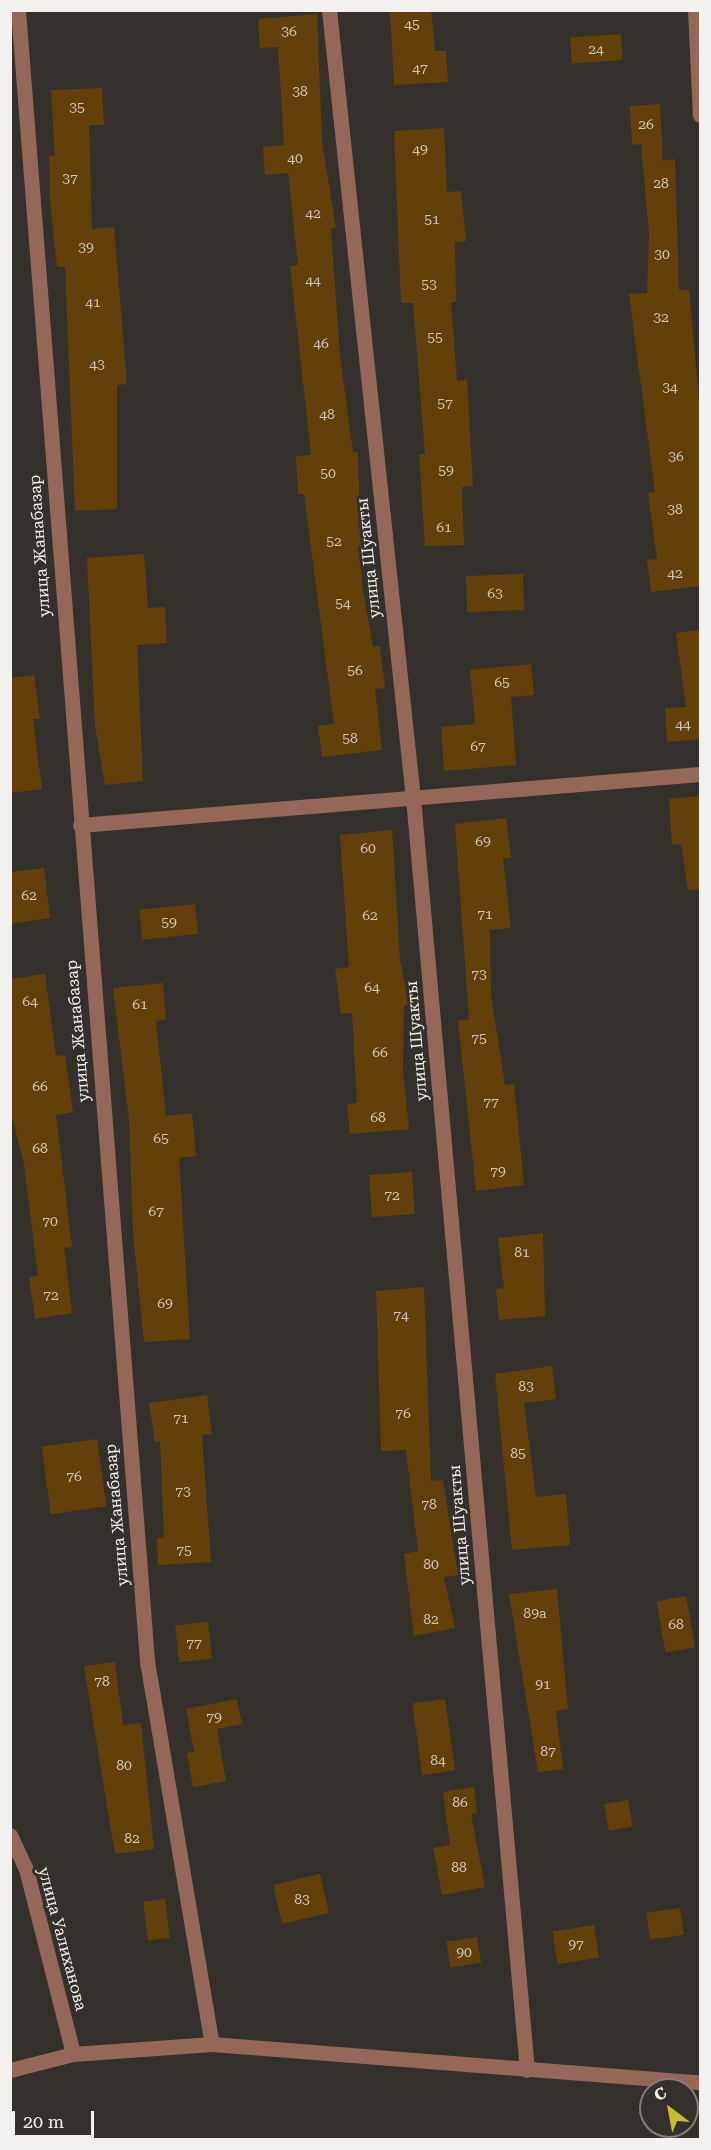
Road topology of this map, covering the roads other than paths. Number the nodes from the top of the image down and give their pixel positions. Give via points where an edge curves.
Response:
1 (18, 10) edge
2 (329, 10) edge
3 (695, 10) edge
4 (700, 115) edge
5 (700, 774) edge
6 (413, 798) junction
7 (80, 825) junction
8 (10, 1835) edge
9 (212, 2044) junction
10 (73, 2054) junction
11 (10, 2070) edge
12 (527, 2070) junction
13 (700, 2082) edge

1 - 7 street, улица Жанабазар
2 - 6 street, улица Шуакты
3 - 4 street
5 - 6 street
6 - 7 street
6 - 12 street, улица Шуакты
7 - 9 street, улица Жанабазар via 147,1661
8 - 10 street, улица Уалиханова via 26,1869
9 - 10 street
9 - 12 street
10 - 11 street
12 - 13 street

